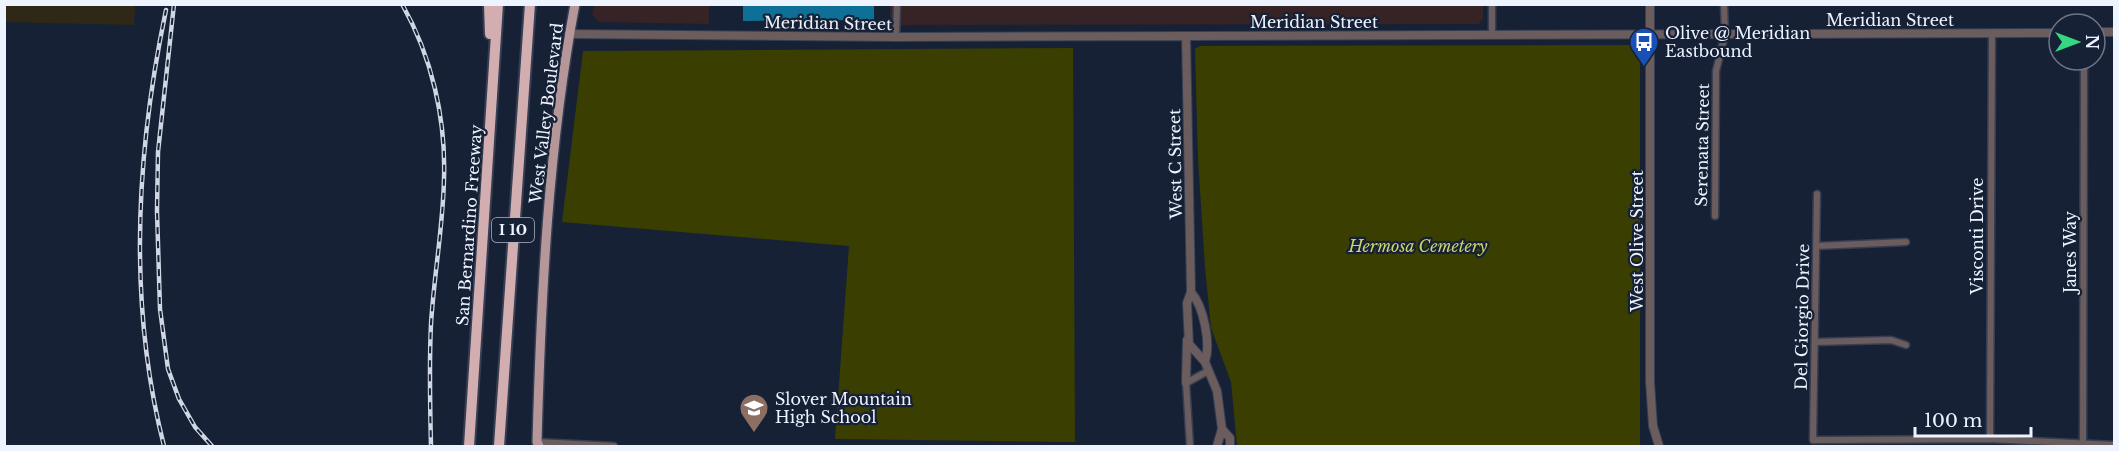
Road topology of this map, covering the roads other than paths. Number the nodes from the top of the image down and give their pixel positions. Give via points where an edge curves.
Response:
1 (489, 4) edge
2 (498, 4) edge
3 (575, 4) edge
4 (897, 4) edge
5 (1492, 4) edge
6 (1650, 4) edge
7 (1724, 4) edge
8 (531, 8) edge
9 (1992, 33) junction
10 (2047, 33) edge
11 (569, 34) junction
12 (1725, 34) junction
13 (1492, 35) junction
14 (1650, 35) junction
15 (1186, 36) junction
16 (896, 37) junction
17 (2084, 72) edge
18 (492, 94) junction
19 (1817, 194) dead end
20 (1715, 216) dead end
21 (1906, 242) dead end
22 (1816, 246) junction
23 (1191, 292) junction
24 (1188, 332) junction
25 (1815, 342) junction
26 (1906, 345) dead end
27 (1205, 362) junction
28 (1208, 371) junction
29 (1186, 383) junction
30 (1222, 429) junction
31 (1990, 440) junction
32 (2083, 444) junction
33 (536, 445) edge
34 (2115, 445) edge
35 (469, 447) edge
36 (499, 447) edge
37 (614, 447) edge
38 (1190, 447) edge
39 (1217, 447) edge
40 (1230, 447) edge
41 (1659, 447) edge

1 - 18 highway
2 - 18 highway, San Bernardino Freeway / I 10
3 - 11 main road, West Valley Boulevard
4 - 16 street
5 - 13 street
6 - 14 street, West Olive Street
7 - 12 street, Serenata Street
8 - 36 highway, I 10
9 - 10 street, Meridian Street
9 - 12 street, Meridian Street
9 - 31 street, Visconti Drive
11 - 16 street, Meridian Street
11 - 33 main road, West Valley Boulevard via 552,177
12 - 14 street, Meridian Street
12 - 20 street, Serenata Street via 1716,71
13 - 14 street, Meridian Street
13 - 15 street, Meridian Street
14 - 41 street, West Olive Street via 1650,382 1653,426
15 - 16 street, Meridian Street
15 - 23 street, West C Street
17 - 32 street, Janes Way
18 - 35 highway, San Bernardino Freeway / I 10
19 - 22 street, Del Giorgio Drive
21 - 22 street
22 - 25 street, Del Giorgio Drive
23 - 24 street, West C Street via 1187,303
23 - 27 street, West C Street via 1200,302 1209,351
24 - 27 street, West C Street via 1189,344
24 - 29 street
25 - 26 street via 1891,340
25 - 31 street, Del Giorgio Drive via 1813,440
27 - 28 street, West C Street
28 - 29 street
28 - 30 street, West C Street via 1217,391
29 - 38 street
30 - 39 street, West C Street
30 - 40 street, West C Street via 1230,438
31 - 32 street
32 - 34 street
33 - 37 street

